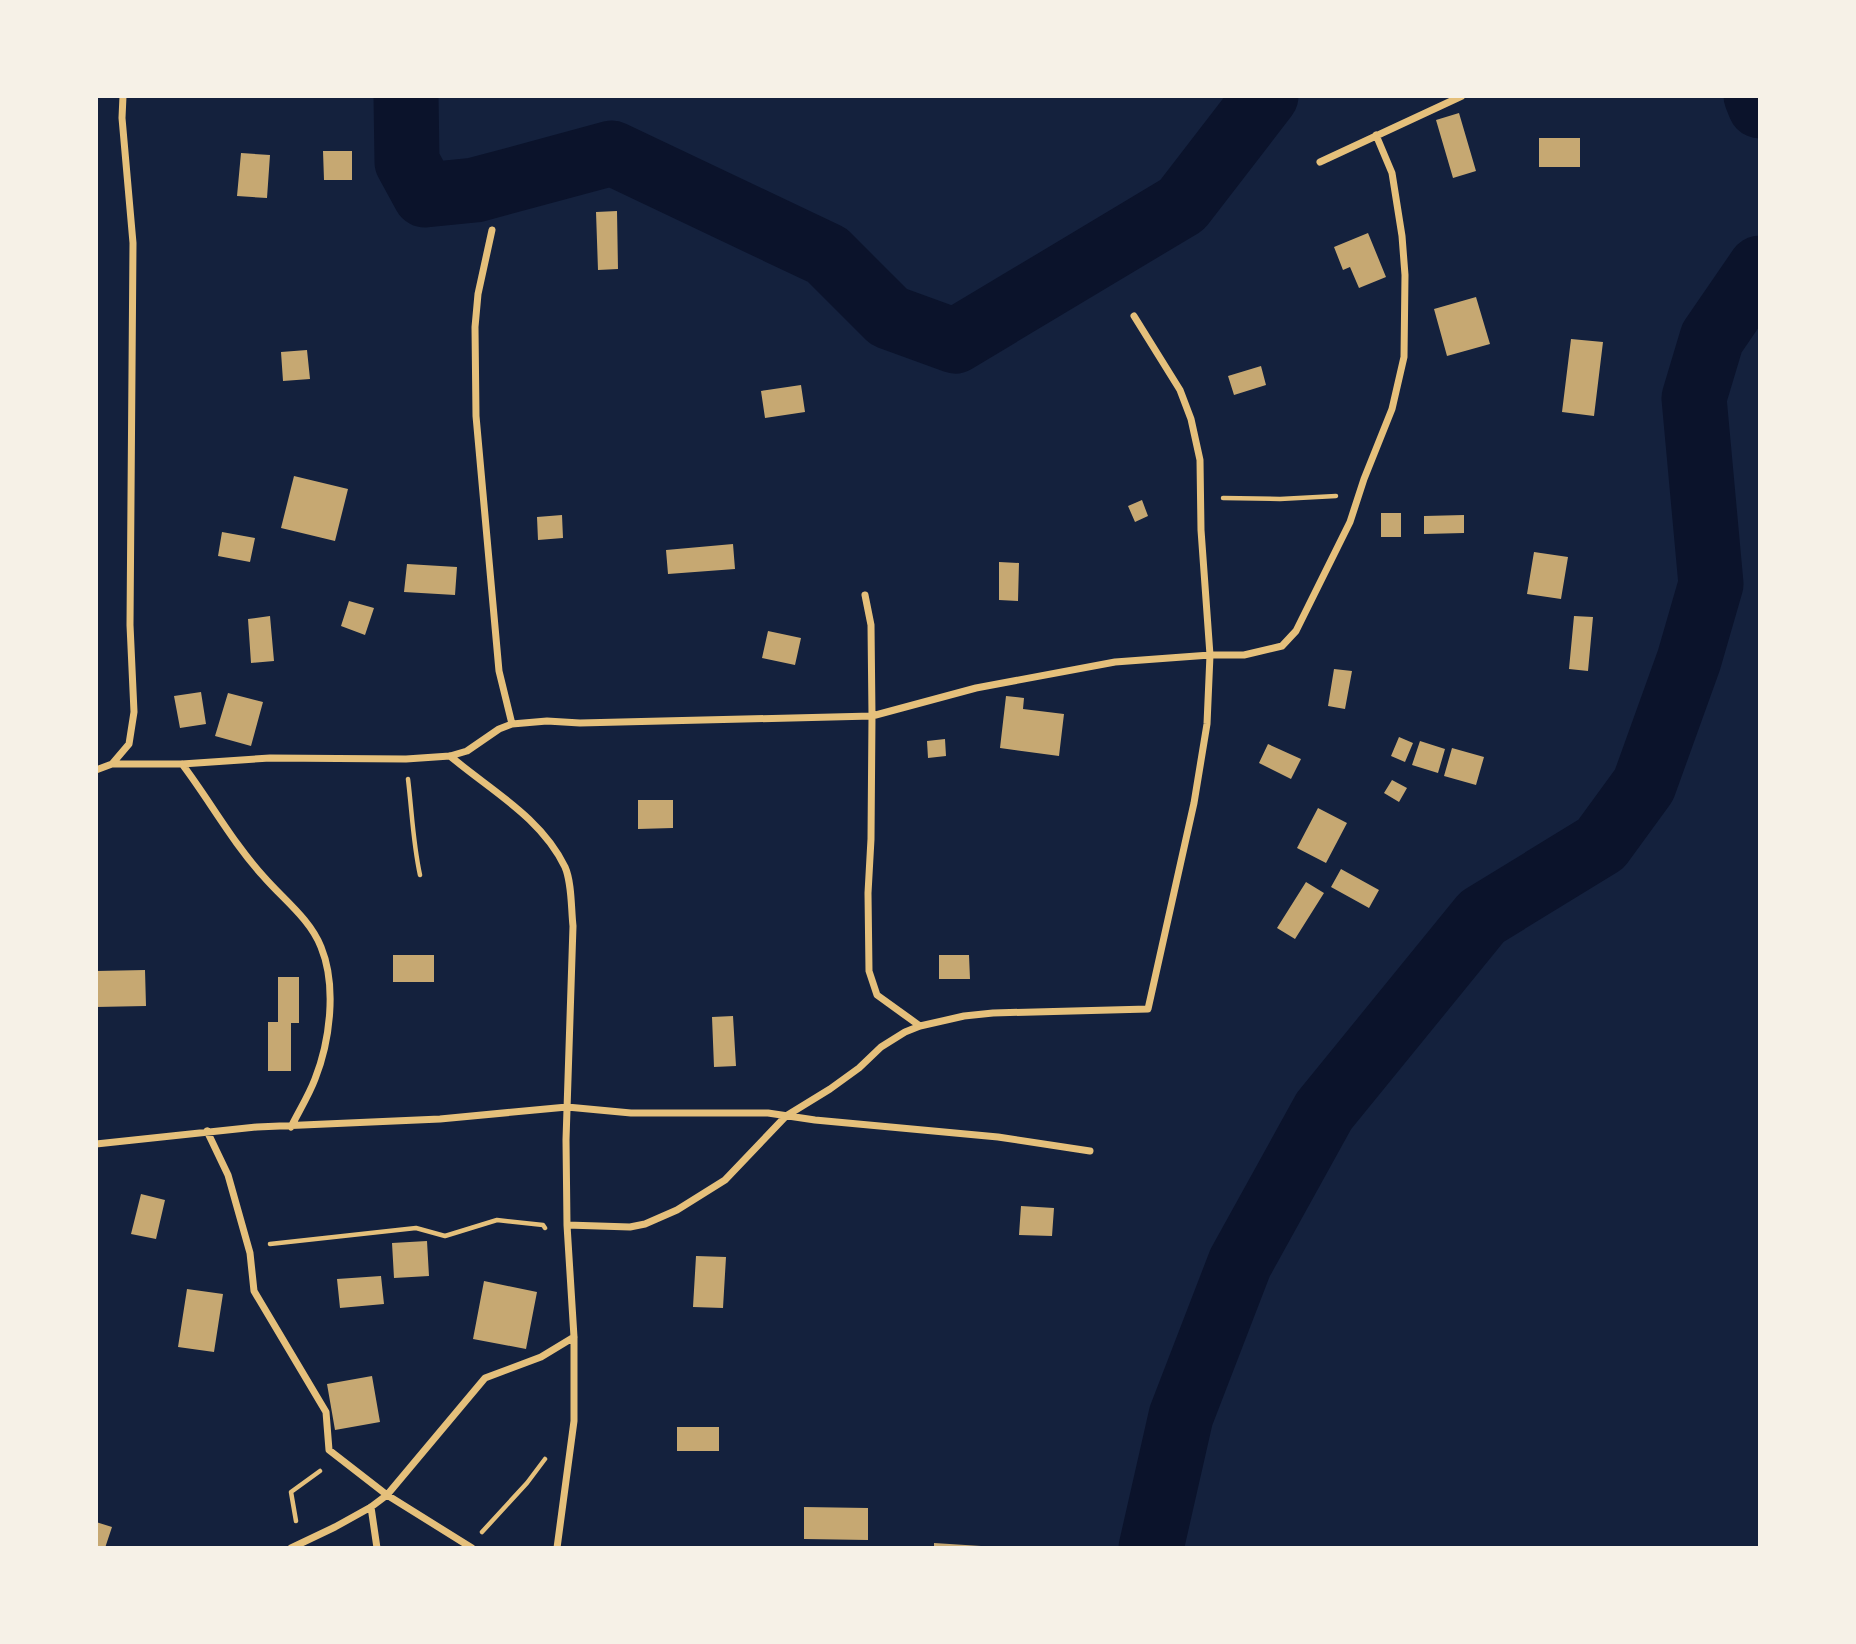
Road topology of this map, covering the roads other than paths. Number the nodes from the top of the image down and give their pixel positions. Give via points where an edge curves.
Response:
1 (123, 96) edge
2 (1462, 96) edge
3 (1376, 135) junction
4 (1320, 162) dead end
5 (492, 230) dead end
6 (1134, 316) dead end
7 (865, 595) dead end
8 (1210, 655) junction
9 (872, 716) junction
10 (512, 724) junction
11 (450, 756) junction
12 (112, 764) junction
13 (182, 764) junction
14 (96, 770) edge
15 (920, 1026) junction
16 (567, 1107) junction
17 (786, 1116) junction
18 (292, 1127) junction
19 (207, 1131) junction
20 (96, 1143) edge
21 (1090, 1152) dead end
22 (567, 1225) junction
23 (574, 1338) junction
24 (387, 1495) junction
25 (371, 1507) junction
26 (471, 1547) edge
27 (291, 1548) edge
28 (377, 1548) edge
29 (557, 1548) edge

1 - 12 street via 133,243 130,625 134,712 129,744
2 - 3 street
3 - 4 street
3 - 8 street via 1392,173 1405,275 1404,357 1392,409 1350,522 1296,631 1282,646 1262,652
5 - 10 street via 476,316 476,416 499,671
6 - 8 street via 1180,390 1191,419 1200,460
7 - 9 street via 871,625
8 - 9 street via 1115,662 976,688
8 - 15 street via 1207,724 1194,803 1148,1009 993,1013
9 - 10 street
9 - 15 street via 869,971 877,995
10 - 11 street
11 - 13 street
11 - 16 street via 527,818 566,869 573,926
12 - 13 street
12 - 14 street
13 - 18 street via 228,832 321,946 330,980 330,1016 316,1078
15 - 17 street via 881,1047 859,1068
16 - 17 street
16 - 18 street
16 - 22 street
17 - 21 street via 998,1137
17 - 22 street via 725,1180 677,1210 630,1227
18 - 19 street
19 - 20 street
19 - 24 street via 228,1175 250,1253 254,1291 326,1412 329,1450
22 - 23 street
23 - 24 street via 541,1357 485,1378
23 - 29 street via 574,1421
24 - 25 street
24 - 26 street
25 - 27 street
25 - 28 street

